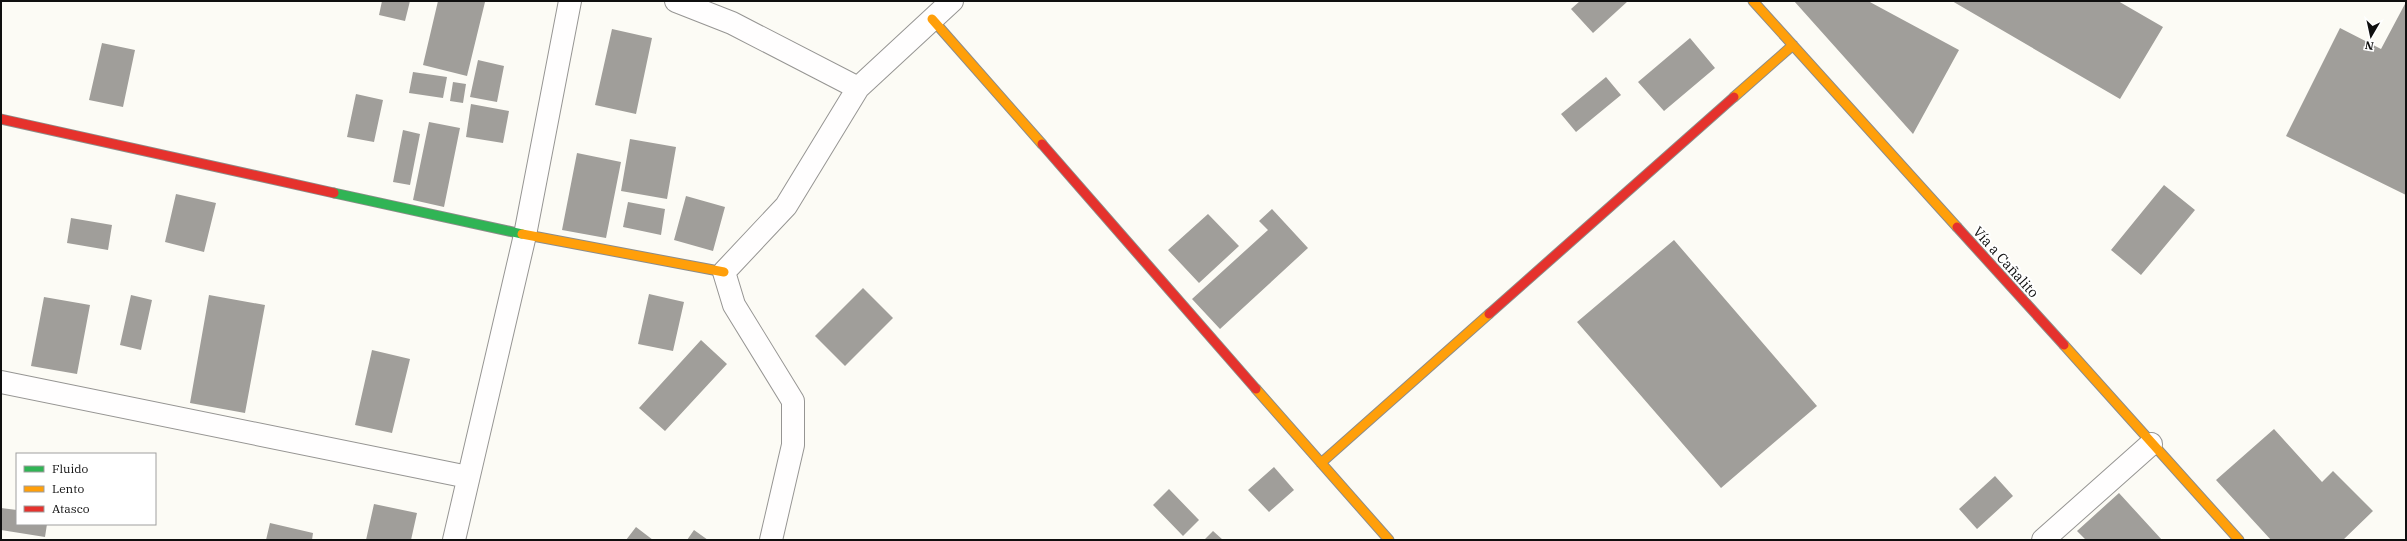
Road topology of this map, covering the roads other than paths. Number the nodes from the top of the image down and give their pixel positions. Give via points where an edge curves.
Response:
1 (570, 1) edge
2 (676, 1) edge
3 (952, 1) edge
4 (1753, 1) edge
5 (932, 19) junction
6 (1793, 45) junction
7 (858, 88) junction
8 (1, 119) edge
9 (525, 235) junction
10 (724, 272) junction
11 (1, 382) edge
12 (2151, 444) junction
13 (1321, 463) junction
14 (468, 477) junction
15 (454, 540) edge
16 (771, 540) edge
17 (1389, 540) edge
18 (2043, 540) edge
19 (2239, 540) edge

1 - 9 street
2 - 7 street via 732,23
3 - 5 street
4 - 6 street, Vía a Cañalito
5 - 7 street
5 - 13 street
6 - 12 street, Vía a Cañalito
6 - 13 street
7 - 10 street via 786,206
8 - 9 street
9 - 10 street
9 - 14 street
10 - 16 street via 734,305 793,401 793,445
11 - 14 street
12 - 18 street
12 - 19 street, Vía a Cañalito
13 - 17 street
14 - 15 street

